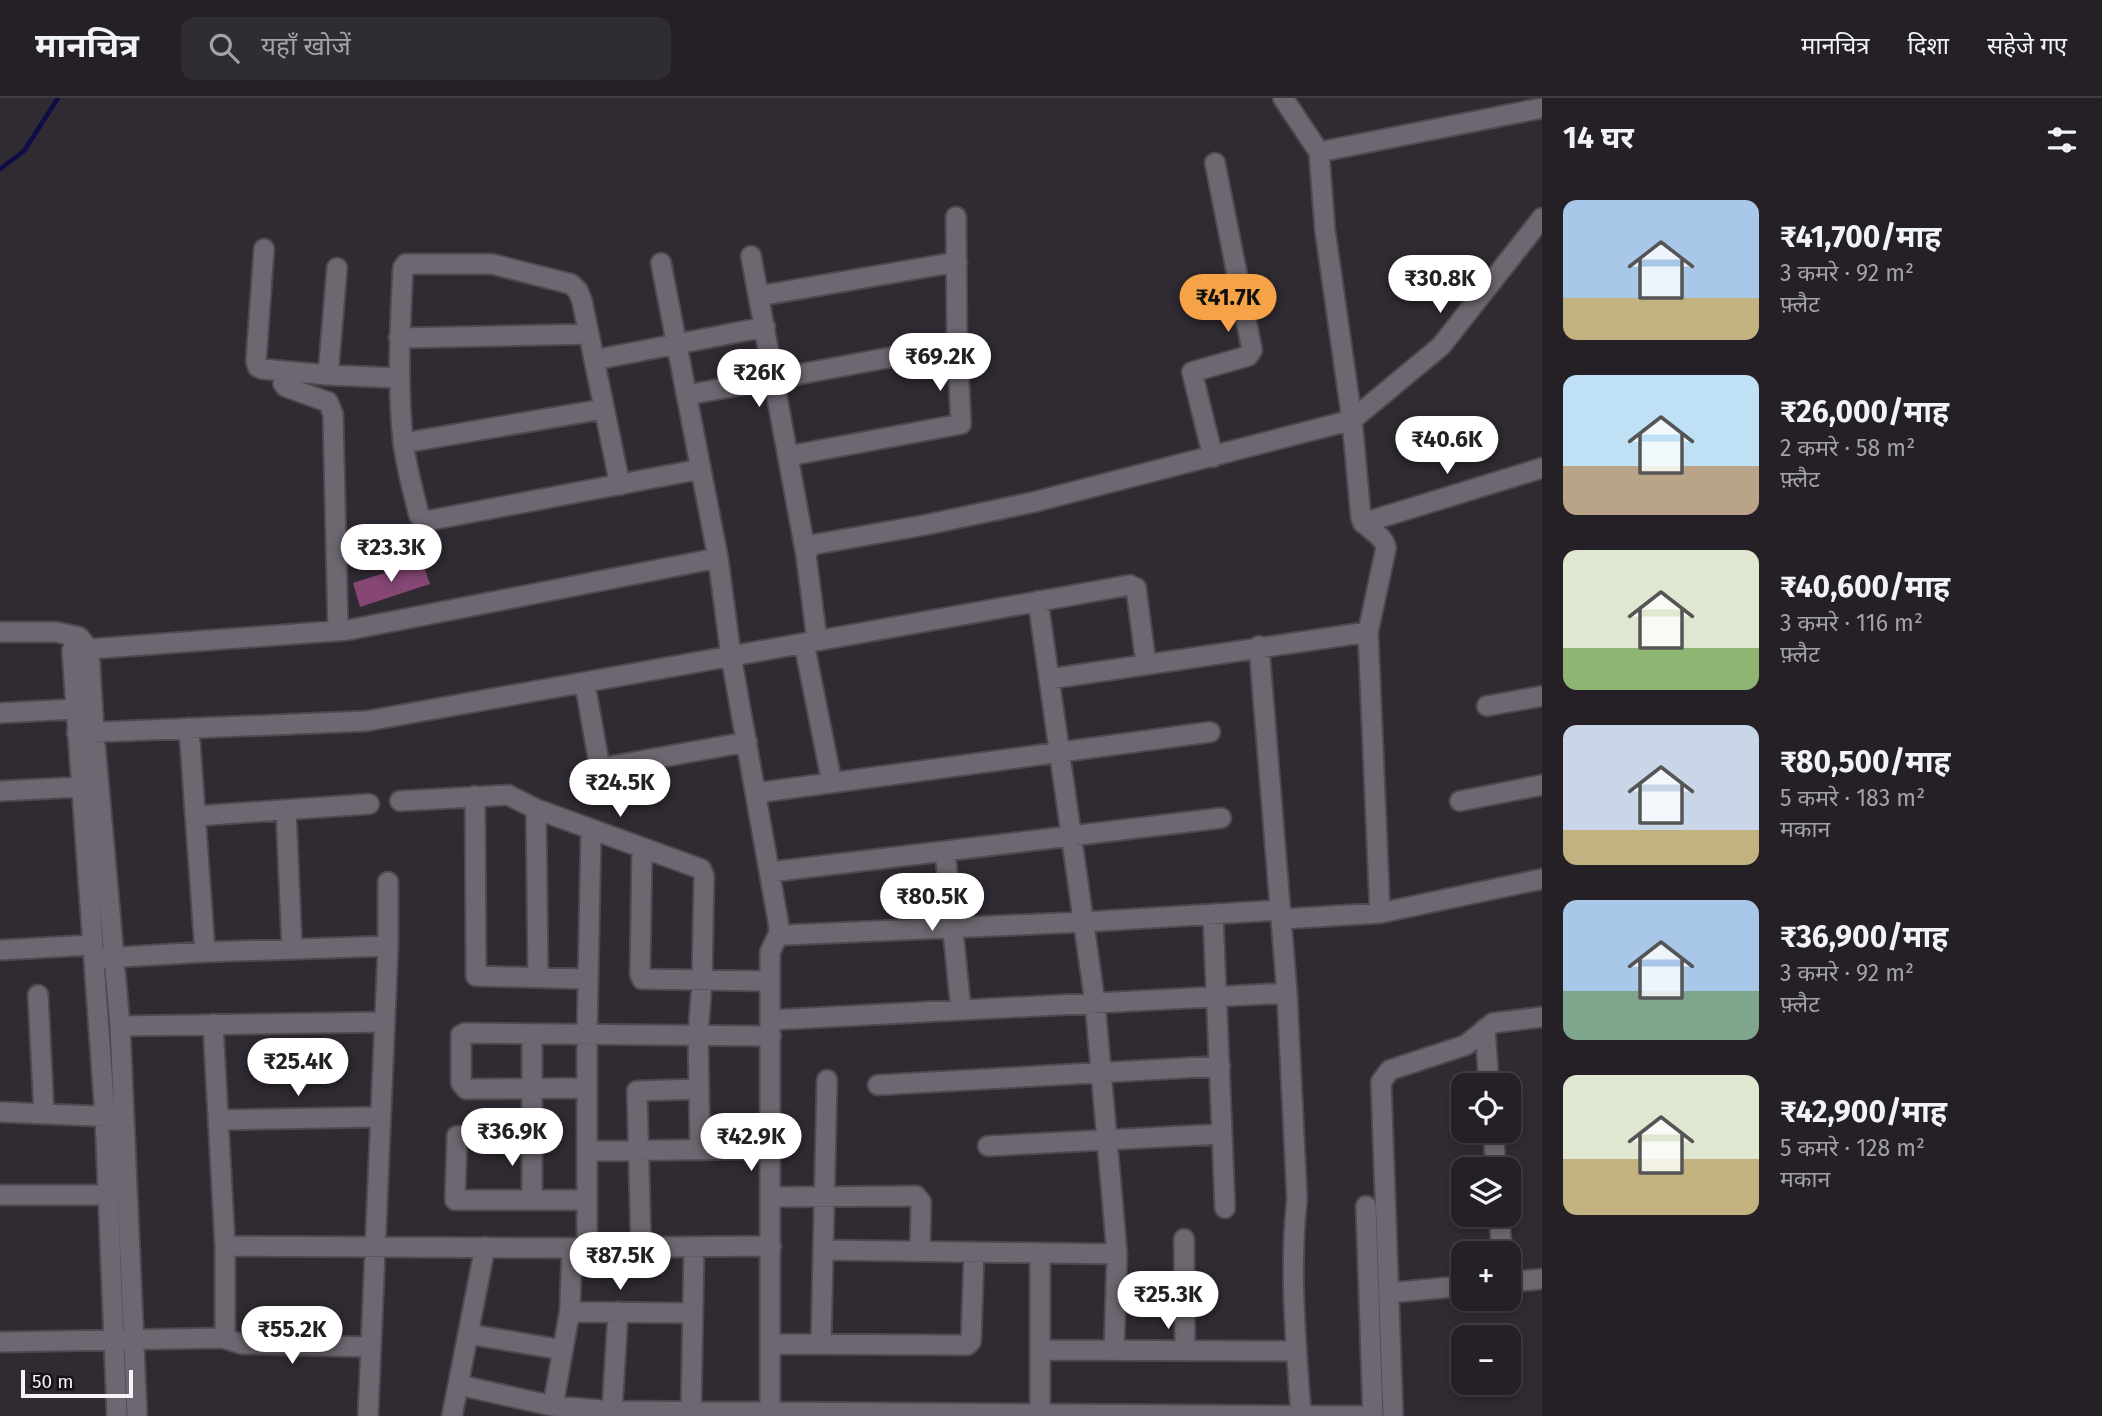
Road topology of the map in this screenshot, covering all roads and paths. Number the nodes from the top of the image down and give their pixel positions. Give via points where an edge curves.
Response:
1 (1283, 98) edge
2 (1542, 108) edge
3 (1319, 152) junction
4 (1215, 163) dead end
5 (956, 217) dead end
6 (1542, 218) edge
7 (264, 250) dead end
8 (751, 256) dead end
9 (661, 262) dead end
10 (957, 262) junction
11 (337, 268) dead end
12 (759, 296) junction
13 (765, 327) junction
14 (589, 334) junction
15 (399, 338) junction
16 (677, 345) junction
17 (957, 345) junction
18 (594, 360) junction
19 (283, 371) junction
20 (328, 375) junction
21 (399, 378) junction
22 (775, 379) junction
23 (687, 395) junction
24 (604, 409) junction
25 (1352, 420) junction
26 (403, 443) junction
27 (788, 456) junction
28 (1213, 457) junction
29 (1542, 468) edge
30 (701, 469) junction
31 (620, 485) junction
32 (1363, 523) junction
33 (806, 555) junction
34 (718, 558) junction
35 (1038, 601) junction
36 (338, 631) junction
37 (0, 632) edge
38 (1368, 632) junction
39 (811, 642) junction
40 (80, 645) junction
41 (1259, 646) junction
42 (731, 656) junction
43 (1146, 664) junction
44 (1049, 678) junction
45 (585, 684) junction
46 (1542, 696) edge
47 (1487, 706) dead end
48 (75, 709) junction
49 (0, 713) edge
50 (190, 729) junction
51 (1210, 732) dead end
52 (85, 733) junction
53 (747, 742) junction
54 (1060, 753) junction
55 (832, 783) junction
56 (1542, 785) edge
57 (80, 788) junction
58 (0, 791) edge
59 (756, 793) junction
60 (475, 796) junction
61 (400, 801) dead end
62 (1460, 801) dead end
63 (369, 804) dead end
64 (536, 809) junction
65 (286, 810) junction
66 (195, 816) junction
67 (1221, 818) dead end
68 (591, 830) junction
69 (1072, 836) junction
70 (642, 850) junction
71 (945, 852) junction
72 (770, 872) junction
73 (1542, 879) edge
74 (387, 882) dead end
75 (1380, 913) junction
76 (1213, 914) junction
77 (1281, 915) junction
78 (1084, 922) junction
79 (952, 928) junction
80 (777, 937) junction
81 (388, 946) junction
82 (292, 949) junction
83 (0, 950) edge
84 (93, 952) junction
85 (205, 952) junction
86 (115, 957) junction
87 (538, 978) junction
88 (588, 979) junction
89 (702, 981) junction
90 (770, 981) junction
91 (1287, 992) junction
92 (38, 995) dead end
93 (1217, 996) junction
94 (1095, 1003) junction
95 (961, 1010) junction
96 (1542, 1017) edge
97 (385, 1022) junction
98 (213, 1024) junction
99 (120, 1026) junction
100 (771, 1028) junction
101 (1485, 1029) junction
102 (532, 1034) junction
103 (587, 1034) junction
104 (698, 1035) junction
105 (1220, 1066) junction
106 (1488, 1073) edge
107 (1102, 1074) junction
108 (827, 1080) dead end
109 (878, 1086) dead end
110 (532, 1088) junction
111 (586, 1088) junction
112 (698, 1089) junction
113 (0, 1112) edge
114 (44, 1114) junction
115 (114, 1117) junction
116 (379, 1117) junction
117 (218, 1120) junction
118 (1222, 1134) junction
119 (533, 1136) junction
120 (1109, 1140) junction
121 (988, 1146) dead end
122 (772, 1149) junction
123 (587, 1150) junction
124 (638, 1150) junction
125 (700, 1150) junction
126 (0, 1195) edge
127 (109, 1195) junction
128 (825, 1196) junction
129 (771, 1197) junction
130 (532, 1200) junction
131 (587, 1200) junction
132 (1366, 1206) dead end
133 (1225, 1208) dead end
134 (1184, 1239) dead end
135 (376, 1245) junction
136 (225, 1246) junction
137 (485, 1247) junction
138 (641, 1247) junction
139 (694, 1247) junction
140 (771, 1247) junction
141 (580, 1248) junction
142 (824, 1250) junction
143 (920, 1250) junction
144 (974, 1253) junction
145 (1040, 1253) junction
146 (1117, 1254) junction
147 (1542, 1279) edge
148 (1521, 1281) edge
149 (1451, 1287) edge
150 (1388, 1293) junction
151 (570, 1309) junction
152 (618, 1312) junction
153 (693, 1313) junction
154 (468, 1334) junction
155 (222, 1338) junction
156 (135, 1340) junction
157 (114, 1341) junction
158 (0, 1342) edge
159 (770, 1344) junction
160 (821, 1344) junction
161 (371, 1347) junction
162 (563, 1350) junction
163 (1040, 1350) junction
164 (1114, 1350) junction
165 (1185, 1351) junction
166 (1296, 1351) junction
167 (459, 1385) junction
168 (553, 1406) junction
169 (612, 1411) junction
170 (691, 1412) junction
171 (770, 1412) junction
172 (1040, 1413) junction
173 (866, 1414) edge
174 (952, 1414) edge
175 (1090, 1414) edge
176 (1301, 1415) edge
177 (117, 1416) edge
178 (136, 1416) edge
179 (368, 1416) edge
180 (452, 1416) edge
181 (1361, 1416) edge
182 (1373, 1416) edge
183 (1381, 1416) edge
184 (1393, 1416) edge

1 - 3 street
2 - 3 street
3 - 25 street via 1325,230
4 - 28 street via 1252,350 1248,356 1192,372
5 - 10 street
6 - 25 street via 1441,346
7 - 19 street via 256,361 262,369
8 - 12 street
9 - 16 street
10 - 12 street
10 - 17 street
11 - 20 street
12 - 13 street
13 - 16 street
13 - 22 street
14 - 15 street
14 - 15 street via 582,301 571,284 492,264 410,263 403,268
14 - 18 street
15 - 21 street
16 - 18 street
16 - 23 street
17 - 22 street
17 - 27 street via 961,424
18 - 24 street
19 - 20 street
19 - 36 street via 286,387 328,402 333,414
20 - 21 street
21 - 26 street
22 - 23 street
22 - 27 street
23 - 30 street
24 - 26 street
24 - 31 street
25 - 28 street
25 - 32 street
26 - 31 street via 419,515 426,521
27 - 33 street
28 - 33 street via 1007,508 811,545
29 - 32 street
30 - 31 street
30 - 34 street
32 - 38 street via 1382,537 1387,548
33 - 39 street
34 - 36 street
34 - 42 street
35 - 39 street
35 - 43 street via 1133,586
35 - 44 street
36 - 40 street
37 - 40 street via 49,630
38 - 41 street
38 - 75 street
39 - 42 street
39 - 55 street
40 - 48 street
40 - 52 street
41 - 43 street
41 - 77 street
42 - 45 street
42 - 53 street
43 - 44 street
44 - 54 street
45 - 50 street via 367,721
45 - 53 street via 602,766
46 - 47 street
48 - 49 street
48 - 52 street
50 - 52 street
50 - 66 street
51 - 54 street
52 - 57 street
52 - 86 street
53 - 59 street
54 - 55 street
54 - 69 street
55 - 59 street
56 - 62 street
57 - 58 street
57 - 84 street
59 - 72 street
60 - 61 street
60 - 64 street via 508,795
60 - 87 street via 474,972 480,978
63 - 65 street
64 - 68 street
64 - 87 street
65 - 66 street
65 - 82 street
66 - 85 street
67 - 69 street
68 - 70 street
68 - 88 street
69 - 71 street
69 - 78 street
70 - 89 street via 697,866 703,872
70 - 89 street via 640,974 646,980
71 - 72 street
71 - 79 street
72 - 80 street
73 - 75 street
74 - 81 street
75 - 77 street
76 - 77 street
76 - 78 street
76 - 93 street
77 - 91 street
78 - 79 street
78 - 94 street
79 - 80 street
79 - 95 street
80 - 90 street via 770,952
81 - 82 street
81 - 97 street
82 - 85 street
83 - 84 street
84 - 86 street
84 - 115 street
85 - 86 street
86 - 99 street
87 - 88 street
88 - 103 street
89 - 90 street
89 - 104 street
90 - 100 street
91 - 93 street
91 - 166 street via 1297,1199
92 - 114 street
93 - 94 street
93 - 105 street
94 - 95 street
94 - 107 street
95 - 100 street via 791,1019
96 - 101 street via 1501,1020
97 - 98 street
97 - 116 street
98 - 99 street
98 - 117 street
99 - 115 street
100 - 104 street
100 - 122 street
101 - 106 street
101 - 150 street via 1466,1045 1390,1070 1381,1082
102 - 103 street
102 - 110 street
102 - 110 street via 462,1033 461,1071 466,1089
103 - 104 street
103 - 111 street
104 - 112 street
105 - 107 street
105 - 118 street
107 - 109 street
107 - 120 street
108 - 128 street
110 - 111 street
110 - 119 street
111 - 123 street
112 - 124 street via 637,1091
112 - 125 street
113 - 114 street
114 - 115 street
115 - 127 street
115 - 156 street
116 - 117 street
116 - 135 street
117 - 136 street
118 - 120 street
118 - 133 street
119 - 130 street
119 - 130 street via 457,1136 455,1197 457,1202
120 - 121 street
120 - 146 street
122 - 125 street
122 - 129 street
123 - 124 street
123 - 131 street
124 - 125 street
124 - 138 street
126 - 127 street
127 - 157 street
128 - 129 street
128 - 142 street
128 - 143 street via 916,1196 921,1202
129 - 140 street
130 - 131 street
131 - 141 street
132 - 182 street
134 - 165 street
135 - 136 street
135 - 137 street
135 - 161 street
136 - 155 street
137 - 141 street
137 - 154 street
138 - 139 street
138 - 141 street
139 - 140 street
139 - 153 street
140 - 159 street
141 - 151 street
142 - 143 street
142 - 160 street
143 - 144 street
144 - 145 street
144 - 160 street via 971,1341 967,1345
145 - 146 street
145 - 163 street
146 - 164 street
147 - 148 street
149 - 150 street
150 - 184 street
151 - 152 street
151 - 162 street
152 - 153 street
152 - 169 street
153 - 170 street
154 - 162 street
154 - 167 street
155 - 156 street
155 - 161 street via 242,1344
156 - 157 street
156 - 178 street
157 - 158 street
157 - 177 street
159 - 160 street
159 - 171 street
161 - 179 street
162 - 168 street
163 - 164 street
163 - 172 street
164 - 165 street
165 - 166 street
166 - 176 street
167 - 168 street
167 - 180 street
168 - 169 street
169 - 170 street
170 - 171 street
171 - 173 street
172 - 174 street
172 - 175 street
173 - 174 street
175 - 176 street
176 - 181 street
183 - 184 street

